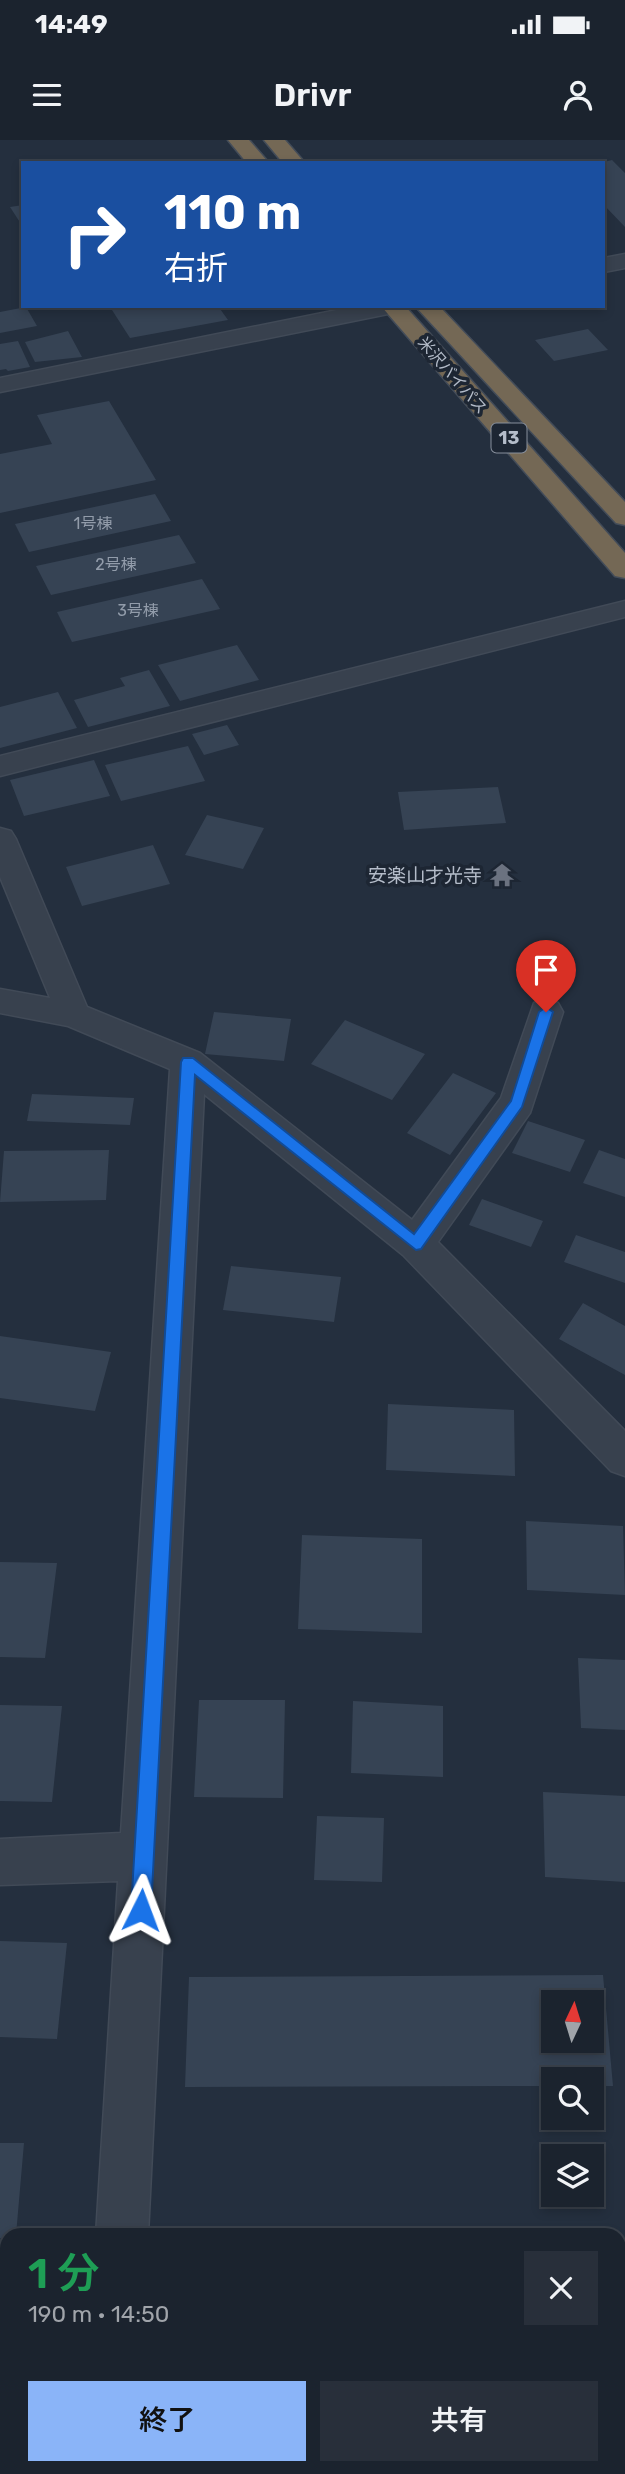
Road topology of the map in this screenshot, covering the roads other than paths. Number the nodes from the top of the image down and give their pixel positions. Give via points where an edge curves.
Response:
1 (238, 140) edge
2 (274, 140) edge
3 (257, 161) edge
4 (293, 161) edge
5 (625, 261) edge
6 (605, 265) edge
7 (382, 308) edge
8 (394, 308) edge
9 (428, 308) edge
10 (0, 385) edge
11 (625, 517) edge
12 (625, 570) edge
13 (625, 609) edge
14 (0, 766) edge
15 (0, 839) edge
16 (0, 1001) edge
17 (546, 1012) dead end
18 (74, 1016) junction
19 (188, 1062) junction
20 (416, 1244) junction
21 (625, 1458) edge
22 (144, 1856) junction
23 (0, 1862) edge
24 (122, 2228) edge

1 - 3 highway
2 - 4 highway
5 - 6 street
7 - 10 street
8 - 12 highway, 米沢バイパス / 13
9 - 11 highway, 米沢バイパス / 13
13 - 14 street
15 - 18 street
16 - 18 street
17 - 20 street via 517,1103
18 - 19 street
19 - 20 street
19 - 22 street
20 - 21 street
22 - 23 street
22 - 24 street

